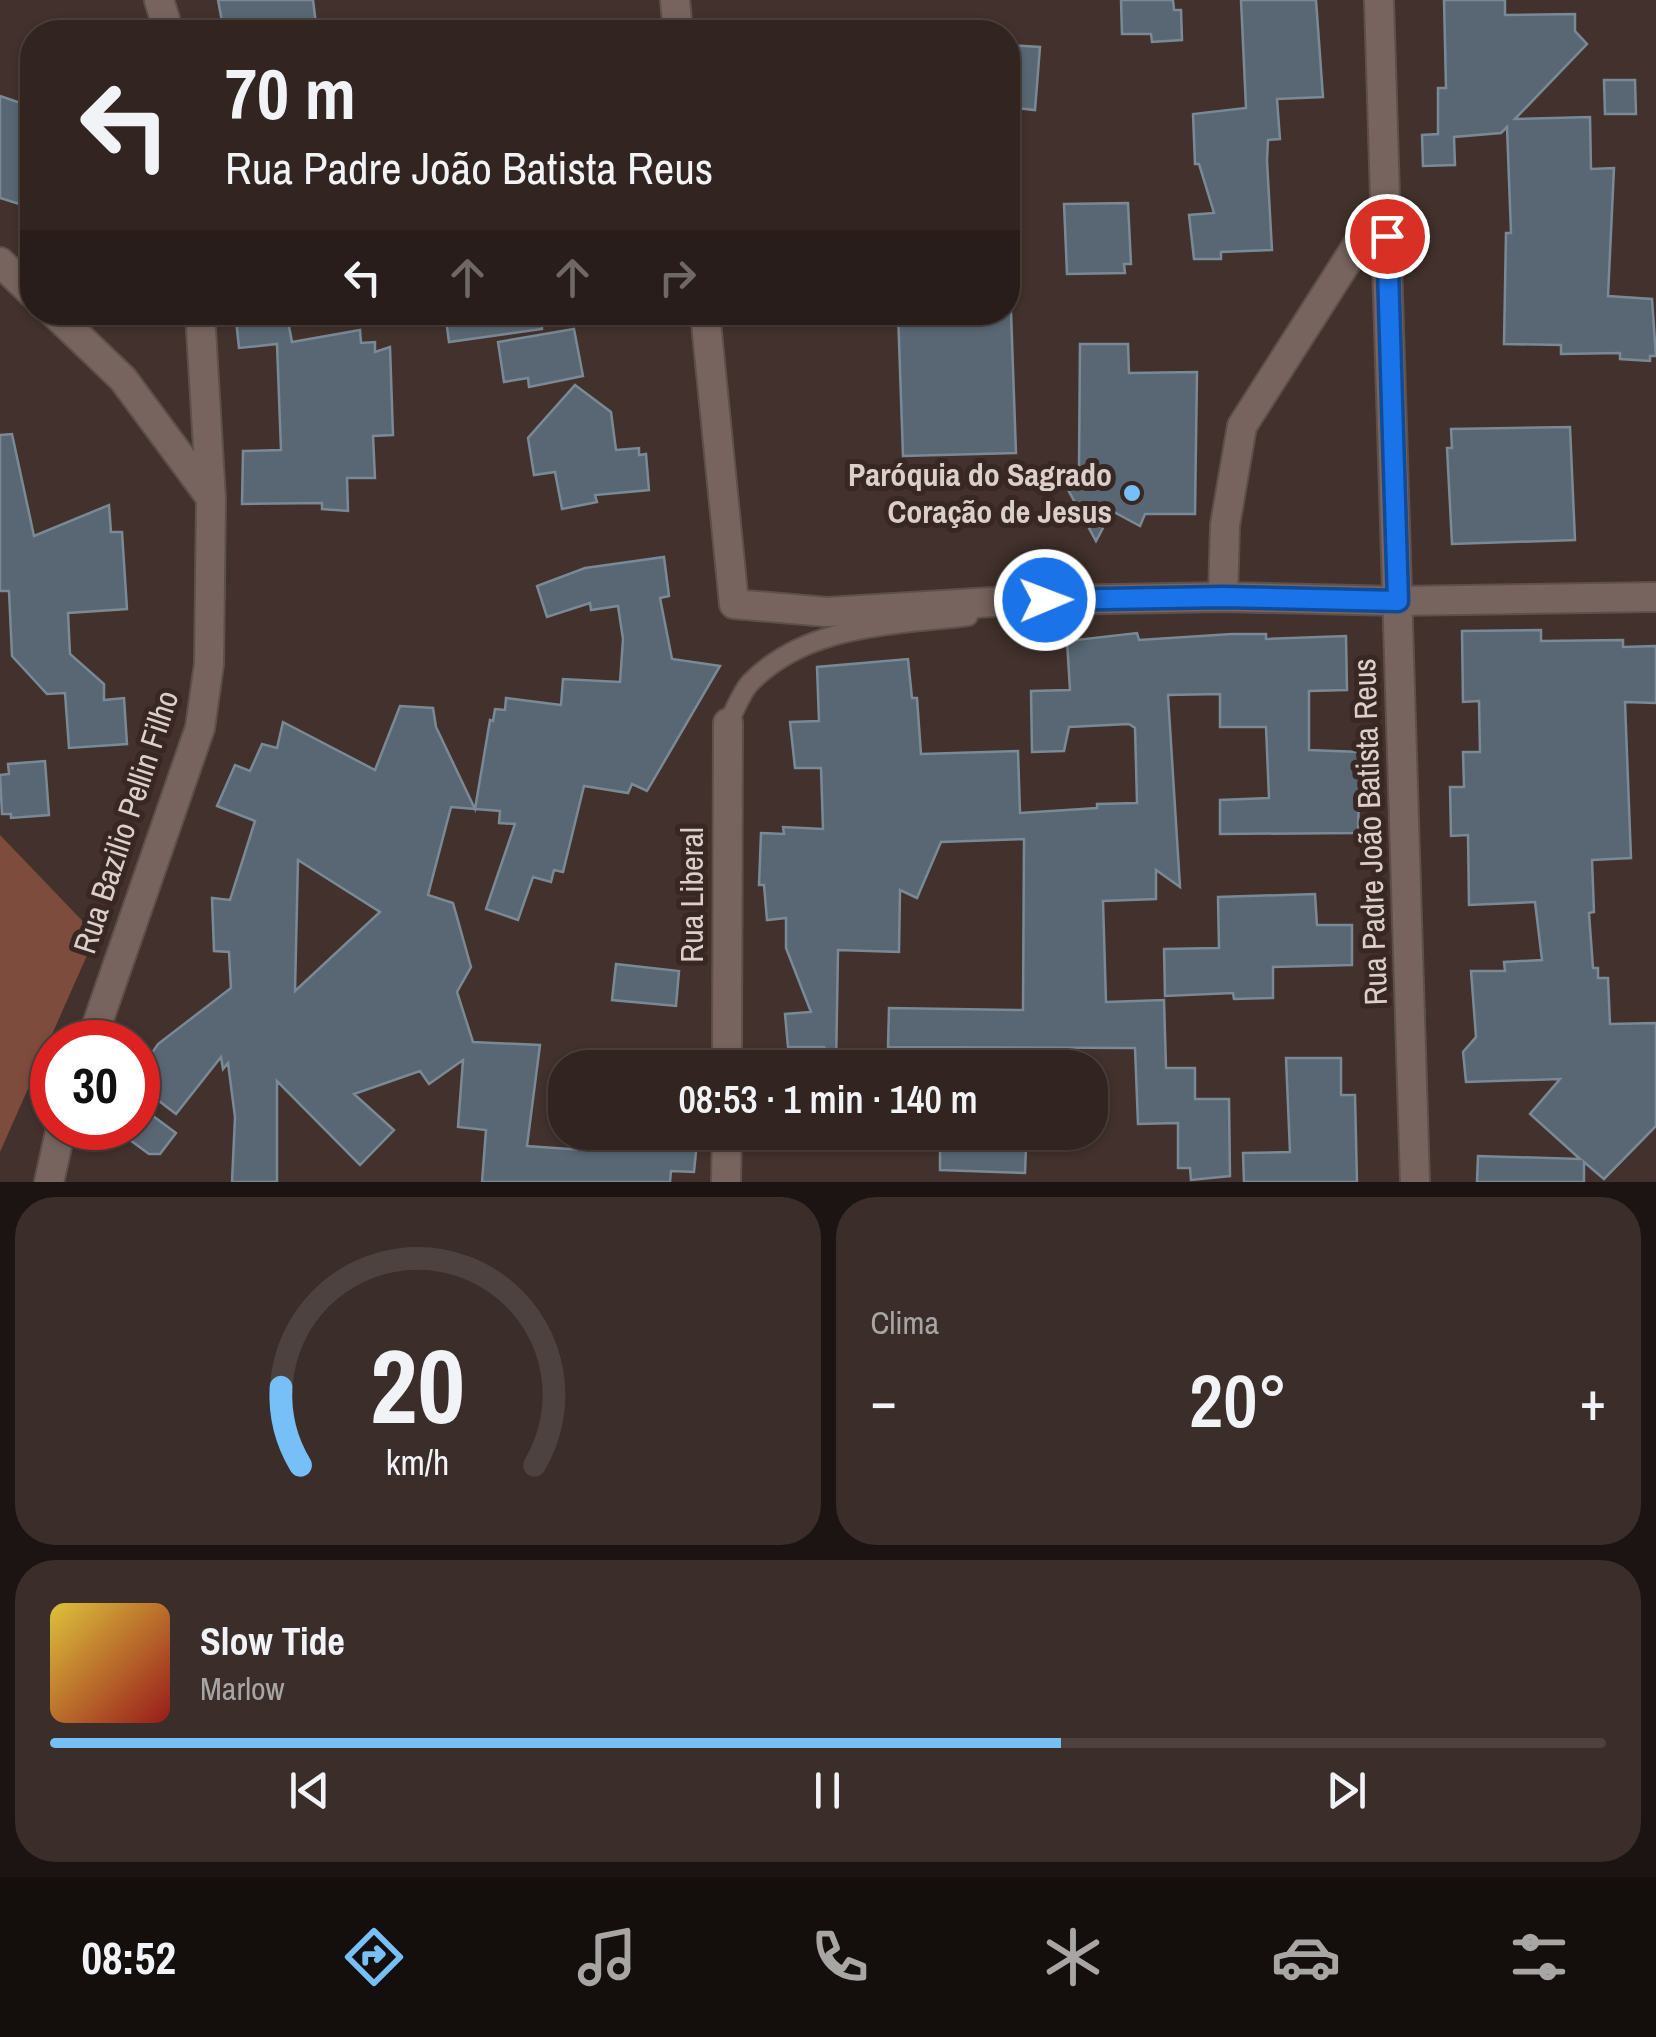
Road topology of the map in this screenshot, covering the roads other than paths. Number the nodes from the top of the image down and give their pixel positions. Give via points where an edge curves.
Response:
1 (1380, 0) edge
2 (1386, 200) junction
3 (0, 262) edge
4 (20, 281) edge
5 (67, 325) edge
6 (201, 325) edge
7 (706, 325) edge
8 (212, 499) junction
9 (1223, 597) junction
10 (1656, 597) edge
11 (1010, 601) junction
12 (1398, 601) junction
13 (728, 723) joint
14 (98, 1020) edge
15 (727, 1050) edge
16 (57, 1150) edge
17 (726, 1150) edge
18 (50, 1182) edge
19 (726, 1182) edge
20 (1415, 1182) edge

1 - 2 street, Rua Padre João Batista Reus
2 - 9 street via 1242,426 1225,525
2 - 12 street, Rua Padre João Batista Reus
3 - 4 street
5 - 8 street via 123,379
6 - 8 street, Rua Bazilio Pellin Filho
7 - 11 street via 734,604 827,612
8 - 14 street, Rua Bazilio Pellin Filho via 210,664 200,728
9 - 11 street
9 - 12 street
10 - 12 street
11 - 13 lane via 978,614 827,635 784,655 748,685
12 - 20 street, Rua Padre João Batista Reus
13 - 15 street, Rua Liberal
16 - 18 street
17 - 19 street

